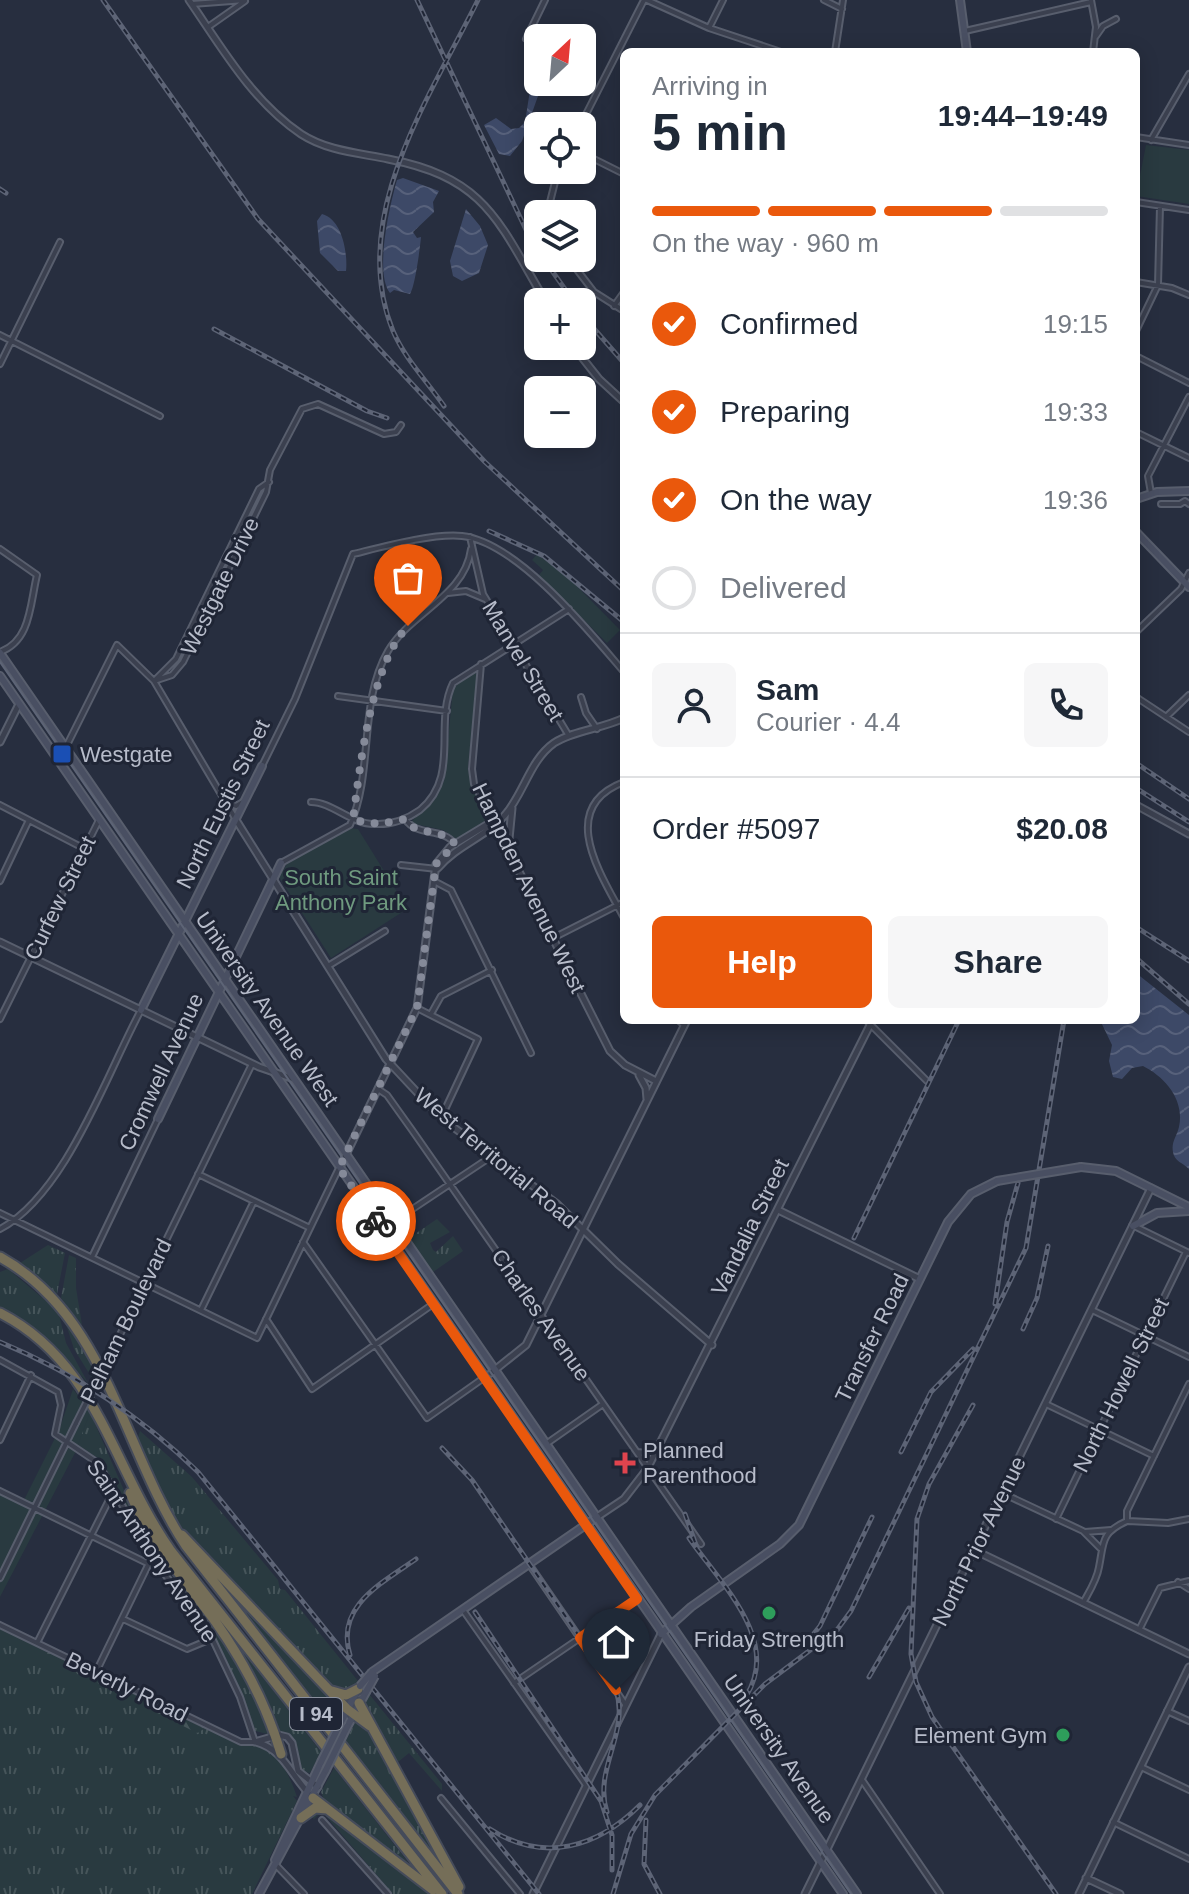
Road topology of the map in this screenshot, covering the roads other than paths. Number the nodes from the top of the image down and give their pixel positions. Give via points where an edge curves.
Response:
1 (545, 0) edge
2 (646, 0) edge
3 (723, 0) edge
4 (824, 0) edge
5 (843, 0) edge
6 (960, 0) edge
7 (1091, 1) edge
8 (190, 2) edge
9 (842, 9) junction
10 (1116, 19) dead end
11 (533, 24) edge
12 (208, 27) junction
13 (709, 28) junction
14 (964, 31) junction
15 (1095, 38) junction
16 (620, 48) edge
17 (769, 48) edge
18 (836, 48) edge
19 (966, 48) edge
20 (1094, 48) edge
21 (620, 49) edge
22 (614, 60) junction
23 (620, 62) edge
24 (1189, 74) edge
25 (587, 112) edge
26 (1140, 138) edge
27 (1151, 140) junction
28 (1189, 145) edge
29 (596, 160) edge
30 (620, 172) edge
31 (1140, 203) edge
32 (1160, 206) junction
33 (1189, 210) edge
34 (60, 242) dead end
35 (579, 272) edge
36 (1140, 283) edge
37 (1158, 285) junction
38 (538, 288) edge
39 (1189, 295) edge
40 (620, 298) edge
41 (614, 306) junction
42 (620, 309) edge
43 (1140, 323) edge
44 (0, 335) edge
45 (12, 341) junction
46 (1140, 358) edge
47 (584, 360) edge
48 (0, 364) edge
49 (1189, 383) edge
50 (1189, 397) edge
51 (620, 398) edge
52 (160, 416) dead end
53 (401, 425) dead end
54 (1140, 434) edge
55 (1164, 446) junction
56 (1189, 458) edge
57 (1186, 492) edge
58 (1151, 493) junction
59 (1140, 497) edge
60 (1187, 502) edge
61 (1161, 504) dead end
62 (1140, 536) edge
63 (470, 537) junction
64 (0, 549) edge
65 (471, 549) junction
66 (1189, 573) edge
67 (1187, 585) edge
68 (445, 593) junction
69 (487, 601) junction
70 (569, 609) junction
71 (1140, 628) edge
72 (513, 644) junction
73 (0, 653) edge
74 (481, 664) junction
75 (620, 667) edge
76 (0, 676) edge
77 (154, 681) junction
78 (1189, 695) edge
79 (338, 696) dead end
80 (581, 697) dead end
81 (1140, 700) edge
82 (373, 702) junction
83 (19, 704) junction
84 (447, 711) junction
85 (1166, 717) junction
86 (620, 720) edge
87 (597, 729) junction
88 (1189, 732) edge
89 (569, 736) junction
90 (0, 742) edge
91 (66, 748) junction
92 (59, 761) junction
93 (262, 766) joint
94 (620, 785) edge
95 (247, 799) junction
96 (224, 800) junction
97 (311, 802) dead end
98 (513, 804) junction
99 (0, 805) edge
100 (1140, 807) edge
101 (405, 819) junction
102 (29, 820) junction
103 (99, 820) junction
104 (236, 820) junction
105 (353, 820) junction
106 (495, 824) junction
107 (1189, 834) edge
108 (456, 846) junction
109 (85, 849) junction
110 (508, 850) junction
111 (281, 863) joint
112 (401, 865) dead end
113 (437, 869) junction
114 (273, 879) junction
115 (0, 881) edge
116 (434, 881) junction
117 (620, 904) edge
118 (617, 905) junction
119 (620, 911) edge
120 (186, 922) junction
121 (385, 931) dead end
122 (178, 935) junction
123 (553, 938) junction
124 (0, 942) edge
125 (31, 957) junction
126 (328, 966) junction
127 (492, 970) junction
128 (224, 978) junction
129 (218, 992) junction
130 (417, 1008) junction
131 (144, 1012) junction
132 (431, 1014) junction
133 (0, 1019) edge
134 (685, 1024) edge
135 (867, 1024) edge
136 (870, 1024) edge
137 (197, 1038) junction
138 (531, 1053) dead end
139 (252, 1064) junction
140 (390, 1064) junction
141 (636, 1071) junction
142 (275, 1073) junction
143 (295, 1079) junction
144 (656, 1081) junction
145 (927, 1081) dead end
146 (378, 1089) junction
147 (646, 1102) junction
148 (441, 1118) junction
149 (158, 1119) joint
150 (346, 1154) junction
151 (492, 1156) junction
152 (339, 1168) junction
153 (198, 1174) junction
154 (449, 1184) junction
155 (1151, 1188) junction
156 (254, 1201) junction
157 (1189, 1209) edge
158 (778, 1210) junction
159 (0, 1213) edge
160 (15, 1220) junction
161 (393, 1222) junction
162 (1133, 1226) junction
163 (310, 1228) junction
164 (0, 1229) edge
165 (583, 1230) junction
166 (303, 1242) junction
167 (1188, 1253) edge
168 (90, 1256) junction
169 (0, 1257) edge
170 (920, 1279) junction
171 (145, 1284) junction
172 (433, 1304) junction
173 (201, 1310) junction
174 (1092, 1310) junction
175 (0, 1313) edge
176 (540, 1316) junction
177 (266, 1319) junction
178 (1145, 1336) junction
179 (375, 1344) junction
180 (712, 1345) junction
181 (1189, 1357) edge
182 (0, 1360) edge
183 (490, 1373) junction
184 (31, 1375) junction
185 (1189, 1384) edge
186 (603, 1404) junction
187 (1046, 1404) junction
188 (1100, 1430) junction
189 (0, 1440) edge
190 (66, 1443) junction
191 (546, 1444) junction
192 (660, 1444) junction
193 (635, 1451) junction
194 (1154, 1456) junction
195 (123, 1466) junction
196 (647, 1469) junction
197 (0, 1491) edge
198 (114, 1491) junction
199 (1002, 1493) junction
200 (35, 1508) junction
201 (597, 1517) junction
202 (1056, 1519) junction
203 (1189, 1519) edge
204 (1127, 1521) junction
205 (586, 1524) junction
206 (1111, 1530) junction
207 (176, 1531) junction
208 (1083, 1531) junction
209 (90, 1535) junction
210 (701, 1544) dead end
211 (1100, 1548) junction
212 (974, 1550) junction
213 (152, 1557) junction
214 (149, 1564) junction
215 (528, 1564) junction
216 (0, 1578) edge
217 (1189, 1581) edge
218 (1178, 1582) junction
219 (1189, 1589) edge
220 (637, 1599) junction
221 (1083, 1603) junction
222 (463, 1610) junction
223 (123, 1619) junction
224 (0, 1625) edge
225 (671, 1625) junction
226 (1139, 1630) junction
227 (661, 1634) junction
228 (212, 1638) junction
229 (580, 1638) junction
230 (37, 1643) junction
231 (1189, 1654) edge
232 (1189, 1667) edge
233 (96, 1672) junction
234 (320, 1679) junction
235 (514, 1683) junction
236 (361, 1689) junction
237 (359, 1703) junction
238 (625, 1704) junction
239 (1167, 1711) junction
240 (350, 1712) junction
241 (1189, 1721) edge
242 (370, 1726) junction
243 (276, 1735) junction
244 (255, 1742) junction
245 (281, 1754) junction
246 (1140, 1766) junction
247 (862, 1780) junction
248 (314, 1785) junction
249 (586, 1785) junction
250 (1189, 1790) edge
251 (310, 1795) junction
252 (441, 1798) dead end
253 (327, 1809) junction
254 (301, 1818) junction
255 (322, 1820) dead end
256 (1113, 1822) junction
257 (827, 1851) junction
258 (1189, 1859) edge
259 (274, 1863) junction
260 (820, 1864) junction
261 (1086, 1878) junction
262 (259, 1894) edge
263 (304, 1894) edge
264 (388, 1894) edge
265 (441, 1894) edge
266 (460, 1894) edge
267 (520, 1894) edge
268 (533, 1894) edge
269 (805, 1894) edge
270 (843, 1894) edge
271 (857, 1894) edge
272 (940, 1894) edge
273 (1079, 1894) edge
274 (1120, 1894) edge

1 - 11 street
2 - 13 street
2 - 16 street
3 - 13 street
4 - 9 street
5 - 9 street
6 - 14 main road
7 - 14 street
7 - 15 street
8 - 12 street
8 - 12 street via 245,0
9 - 18 street
10 - 15 street
12 - 38 street via 255,93 299,132 324,146 425,166 445,174 487,206
13 - 17 street
14 - 19 main road
15 - 20 street
21 - 22 street
22 - 23 street
22 - 25 street
24 - 27 street
26 - 27 street
27 - 28 street
29 - 30 street
31 - 32 street
32 - 33 street
32 - 37 street
34 - 45 street
35 - 41 street
36 - 37 street
37 - 39 street
37 - 43 street
40 - 41 street
41 - 42 street
44 - 45 street
45 - 48 street
45 - 52 street
46 - 49 street
47 - 51 street
50 - 55 street
53 - 77 street, Westgate Drive via 393,433 380,433 325,406 306,406 298,414 183,662 172,675
54 - 55 street
55 - 56 street
55 - 58 street via 1148,476
57 - 58 main road
57 - 60 street
58 - 59 main road
60 - 61 street
62 - 67 main road
63 - 65 street, Manvel Street
63 - 70 street via 505,553
63 - 93 street, North Eustis Street via 359,552 349,558 295,699
64 - 73 street via 37,575 24,634
65 - 68 street via 463,575
65 - 69 street, Manvel Street
66 - 67 street
67 - 71 street
68 - 69 street via 466,591
68 - 82 street via 395,640 381,664
69 - 72 street, Manvel Street
70 - 72 street
70 - 75 street
72 - 74 street
72 - 89 street, Manvel Street
73 - 91 main road, University Avenue West
74 - 84 street via 453,683
74 - 106 street, Hampden Avenue West via 472,769
76 - 83 main road, University Avenue West
77 - 91 street via 117,645
77 - 96 street
78 - 85 street
79 - 82 street
80 - 87 street
81 - 85 street
82 - 84 street
82 - 105 street
83 - 90 street
83 - 92 main road, University Avenue West
84 - 101 street via 441,779 427,803
85 - 88 street
86 - 87 street
87 - 89 street
89 - 98 street via 545,751
91 - 92 street
91 - 120 main road, University Avenue West
92 - 103 main road, University Avenue West
93 - 95 main road, North Eustis Street
94 - 118 street via 599,798 589,818 589,846
95 - 96 street via 236,806
95 - 104 main road, North Eustis Street
96 - 104 street
97 - 105 street
98 - 106 street
98 - 110 street
99 - 102 street
100 - 107 street
101 - 105 street via 379,824
101 - 108 street via 414,829 444,834
102 - 109 street
102 - 115 street
103 - 109 street, Curfew Street
103 - 122 main road, University Avenue West
104 - 114 street, West Territorial Road
104 - 120 main road, North Eustis Street
105 - 111 street, Cromwell Avenue via 347,829
106 - 108 street
106 - 110 street, Hampden Avenue West
108 - 113 street via 441,856
109 - 125 street, Curfew Street
110 - 123 street, Hampden Avenue West
111 - 114 main road, Cromwell Avenue
112 - 113 street
113 - 116 street
114 - 126 street, West Territorial Road
114 - 128 main road, Cromwell Avenue
116 - 127 street via 451,890
116 - 130 street
117 - 118 street
118 - 119 street
118 - 123 street
120 - 122 main road, North Eustis Street
120 - 128 main road, University Avenue West
121 - 126 street
122 - 129 main road, University Avenue West
122 - 131 main road, North Eustis Street
123 - 141 street, Hampden Avenue West via 610,1051
124 - 125 street
125 - 131 street
125 - 133 street, Curfew Street
126 - 140 street, West Territorial Road
127 - 132 street via 441,996
127 - 138 street
128 - 129 main road, Cromwell Avenue
128 - 143 main road, University Avenue West
129 - 137 main road, Cromwell Avenue
129 - 142 main road, University Avenue West
130 - 132 street
130 - 140 street
131 - 137 street
131 - 160 street, North Eustis Street via 65,1161 44,1192
132 - 148 street via 478,1039
134 - 144 street
135 - 158 street, Vandalia Street
136 - 145 street
137 - 139 street
137 - 149 main road, Cromwell Avenue
139 - 142 street
139 - 153 street, Pelham Boulevard
140 - 146 street
140 - 148 street, West Territorial Road
141 - 144 street, Hampden Avenue West
141 - 147 street via 646,1087
142 - 143 street
142 - 152 main road, University Avenue West
143 - 150 main road, University Avenue West
144 - 147 street
146 - 150 street
146 - 154 street, Charles Avenue
147 - 165 street
148 - 151 street, West Territorial Road
149 - 168 street, Cromwell Avenue
150 - 152 street
150 - 161 main road, University Avenue West
151 - 154 street
151 - 165 street, West Territorial Road
152 - 163 street
152 - 172 main road, University Avenue West
153 - 156 street
153 - 171 street, Pelham Boulevard
154 - 161 street
154 - 176 street, Charles Avenue
155 - 157 main road, Transfer Road
155 - 162 street, North Prior Avenue
155 - 170 main road, Transfer Road, bridge via 1109,1169 1081,1167 997,1181 958,1207
156 - 163 street
156 - 173 street
157 - 162 main road via 1157,1213
158 - 170 street
158 - 180 street, Vandalia Street
159 - 160 street
160 - 164 street, North Eustis Street
160 - 168 street
161 - 183 main road, University Avenue West
162 - 167 street
162 - 174 street, North Prior Avenue
163 - 166 street
165 - 176 street
165 - 180 street, West Territorial Road
166 - 177 street
166 - 179 street
167 - 178 street, North Howell Street
168 - 171 street
169 - 207 highway, I 94 via 42,1285 78,1327
170 - 225 main road, Transfer Road via 799,1525
171 - 173 street
171 - 190 street, Pelham Boulevard, bridge
172 - 179 street
172 - 183 main road, University Avenue West
173 - 177 street via 257,1338
174 - 178 street
174 - 187 street, North Prior Avenue
175 - 195 highway, I 94 via 41,1338 69,1366
176 - 183 street via 524,1349
176 - 186 street, Charles Avenue
177 - 179 street via 312,1389
178 - 181 street
178 - 188 street, North Howell Street
179 - 183 street via 427,1418
180 - 192 street, Vandalia Street
182 - 184 street, Saint Anthony Avenue
183 - 191 main road, University Avenue West
183 - 205 main road, University Avenue West
184 - 189 street
184 - 190 street, Saint Anthony Avenue via 58,1392 61,1405 53,1430
185 - 194 street
186 - 191 street
186 - 193 street, Charles Avenue
187 - 188 street
187 - 199 street, North Prior Avenue
188 - 194 street
188 - 202 street, North Howell Street
190 - 198 street, Saint Anthony Avenue via 94,1459
190 - 200 street, Pelham Boulevard
191 - 201 main road, University Avenue West
192 - 193 street via 647,1453
192 - 196 street, Vandalia Street
193 - 196 street, Charles Avenue
194 - 204 street
195 - 243 highway via 150,1535 227,1639
195 - 265 highway, I 94 via 171,1551
196 - 201 street, Vandalia Street via 624,1499
196 - 210 street, Charles Avenue
197 - 200 street
198 - 209 street
198 - 213 street, Saint Anthony Avenue
199 - 202 street
199 - 212 street, North Prior Avenue
200 - 209 street
200 - 216 street, Pelham Boulevard
201 - 205 main road, Vandalia Street
201 - 225 main road, University Avenue West
202 - 208 street
203 - 204 street
204 - 206 street
205 - 215 main road, Vandalia Street
205 - 220 main road, University Avenue West
206 - 208 street
206 - 211 street
207 - 234 highway
207 - 266 highway, I 94
208 - 211 street
209 - 214 street
209 - 230 street
211 - 221 street via 1099,1568
212 - 221 street
212 - 247 street, North Prior Avenue
213 - 214 street
213 - 228 street, Saint Anthony Avenue
214 - 223 street
215 - 222 main road, Vandalia Street
215 - 229 street
217 - 218 street
218 - 219 street
218 - 226 street via 1160,1588
220 - 227 main road, University Avenue West
220 - 229 street
221 - 226 street
222 - 235 street
222 - 236 main road, Vandalia Street, bridge via 388,1663
223 - 228 street via 187,1649
223 - 233 street
224 - 230 street, Beverly Road
225 - 227 main road, Transfer Road
225 - 257 main road, University Avenue
226 - 231 street
227 - 238 street
227 - 260 main road, University Avenue
228 - 244 street, Saint Anthony Avenue
229 - 235 street
229 - 238 street
230 - 233 street, Beverly Road
232 - 239 street
233 - 244 street, Beverly Road via 241,1742
234 - 236 highway via 339,1694
234 - 240 highway
235 - 249 street
236 - 237 main road, Vandalia Street
236 - 240 main road, Vandalia Street
237 - 240 main road, Vandalia Street
237 - 242 highway
238 - 249 street
239 - 241 street
239 - 246 street
240 - 242 highway
240 - 248 main road, bridge
240 - 248 main road, bridge via 326,1770
242 - 266 highway
243 - 244 street
243 - 245 highway
243 - 248 street via 291,1741 298,1771
244 - 245 street
245 - 251 street via 288,1771
246 - 250 street
246 - 256 street
247 - 257 street, North Prior Avenue
247 - 272 street
248 - 251 main road
249 - 268 street
251 - 253 highway
251 - 254 main road
251 - 259 main road
252 - 267 street
253 - 254 highway via 315,1808
253 - 265 highway
254 - 259 main road
255 - 264 street
256 - 258 street
256 - 261 street
257 - 260 street, North Prior Avenue
257 - 271 main road, University Avenue
259 - 262 main road
259 - 263 street
260 - 269 street, North Prior Avenue
260 - 270 main road, University Avenue
261 - 273 street
261 - 274 street

